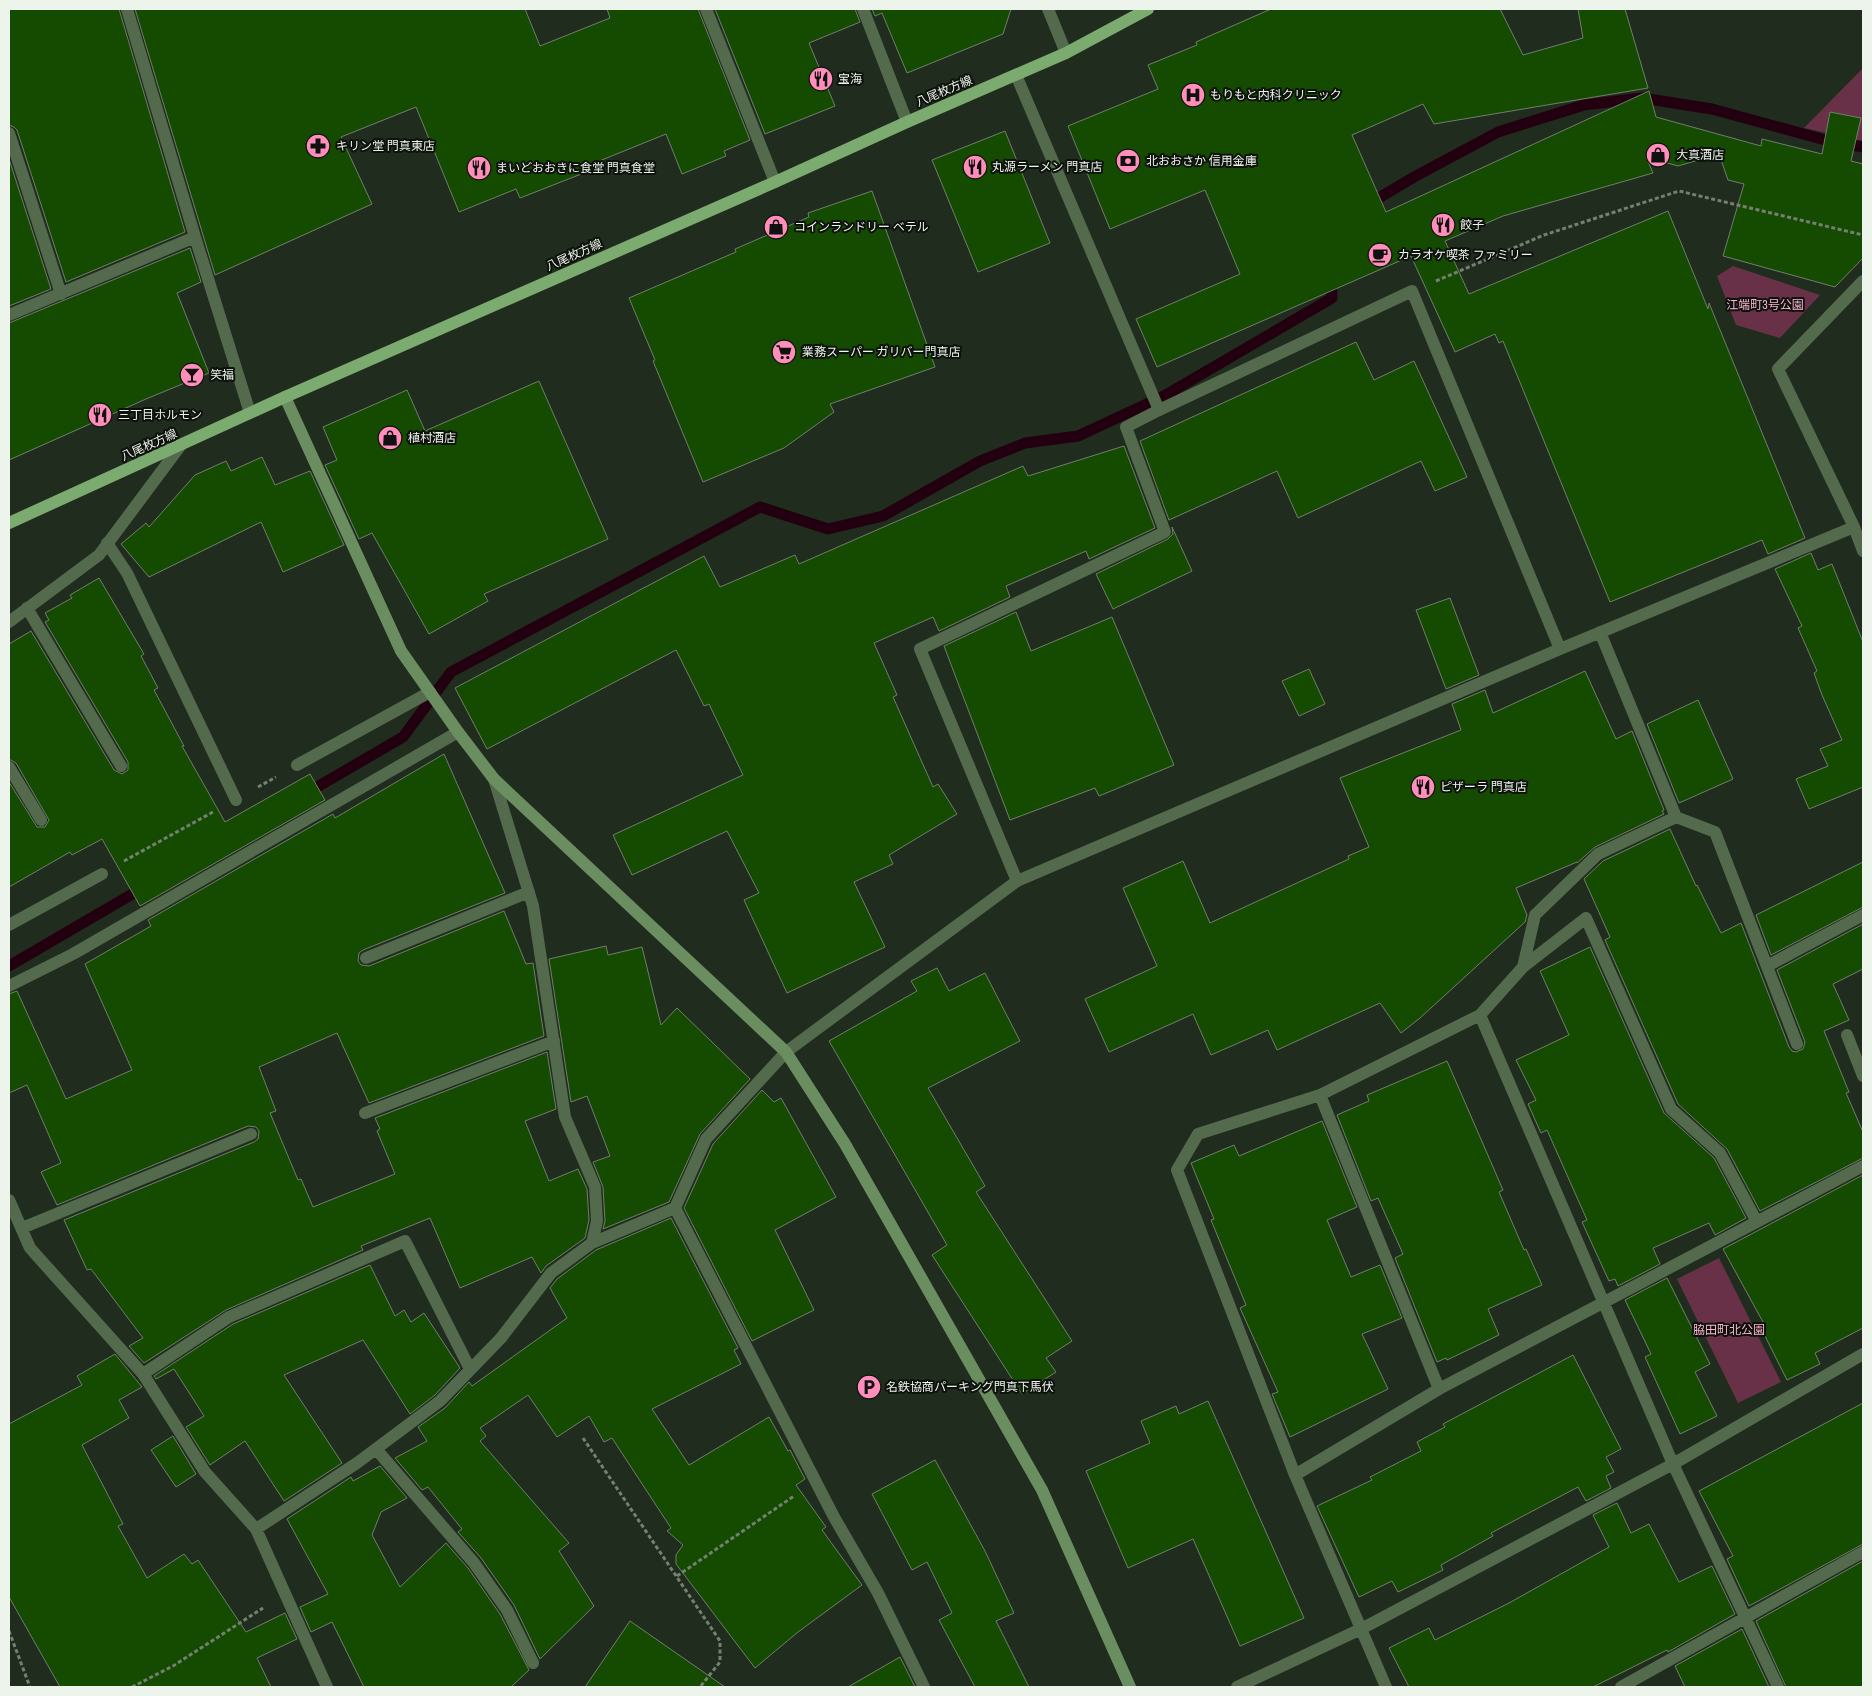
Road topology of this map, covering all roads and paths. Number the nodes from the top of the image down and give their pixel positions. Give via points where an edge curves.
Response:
1 (127, 9) edge
2 (706, 9) edge
3 (863, 9) edge
4 (1048, 9) edge
5 (1148, 9) edge
6 (1066, 53) junction
7 (1016, 75) junction
8 (907, 122) junction
9 (9, 133) edge
10 (775, 182) junction
11 (1863, 236) edge
12 (195, 237) junction
13 (1863, 281) edge
14 (1412, 291) junction
15 (61, 294) junction
16 (9, 316) edge
17 (285, 398) junction
18 (1159, 410) junction
19 (250, 413) junction
20 (181, 445) junction
21 (9, 523) edge
22 (1854, 527) junction
23 (107, 543) junction
24 (1863, 551) edge
25 (27, 608) junction
26 (9, 622) edge
27 (1600, 632) junction
28 (1560, 649) junction
29 (430, 692) junction
30 (458, 732) junction
31 (298, 765) joint
32 (9, 766) edge
33 (121, 766) dead end
34 (494, 779) junction
35 (236, 800) junction
36 (1676, 817) junction
37 (41, 820) dead end
38 (102, 874) joint
39 (1017, 881) junction
40 (529, 892) junction
41 (1863, 915) edge
42 (9, 925) edge
43 (366, 958) dead end
44 (1767, 966) junction
45 (1523, 968) junction
46 (9, 986) edge
47 (1480, 1015) junction
48 (1847, 1036) dead end
49 (554, 1041) junction
50 (1796, 1044) dead end
51 (786, 1052) junction
52 (1863, 1076) edge
53 (1320, 1095) junction
54 (365, 1114) dead end
55 (251, 1134) dead end
56 (1863, 1166) edge
57 (9, 1200) edge
58 (675, 1208) junction
59 (1757, 1222) junction
60 (22, 1228) junction
61 (592, 1243) junction
62 (1604, 1302) junction
63 (1863, 1354) edge
64 (470, 1369) junction
65 (143, 1374) junction
66 (1440, 1389) junction
67 (583, 1438) dead end
68 (376, 1449) junction
69 (1673, 1464) junction
70 (1295, 1475) junction
71 (816, 1481) junction
72 (256, 1529) junction
73 (1863, 1552) edge
74 (677, 1576) junction
75 (285, 1595) junction
76 (1746, 1617) junction
77 (1361, 1629) junction
78 (9, 1632) edge
79 (533, 1662) dead end
80 (30, 1687) edge
81 (132, 1687) edge
82 (327, 1687) edge
83 (700, 1687) edge
84 (924, 1687) edge
85 (1130, 1687) edge
86 (1236, 1687) edge
87 (1386, 1687) edge
88 (1621, 1687) edge
89 (1778, 1687) edge

1 - 12 street
2 - 10 street
3 - 8 street
4 - 6 street
5 - 6 main road, 八尾枚方線
6 - 7 main road, 八尾枚方線
7 - 8 main road, 八尾枚方線
7 - 18 street
8 - 10 main road, 八尾枚方線
9 - 15 street
10 - 17 main road, 八尾枚方線
11 - 14 path via 1679,191 1544,235
12 - 15 street
12 - 19 street
13 - 22 street via 1778,369
14 - 18 street
14 - 28 street
15 - 16 street
17 - 19 main road, 八尾枚方線
17 - 29 street via 401,651
18 - 39 street via 1126,427 1165,532 920,649
19 - 20 main road, 八尾枚方線
20 - 21 main road, 八尾枚方線
20 - 23 street
22 - 24 street
22 - 27 street
23 - 25 street via 99,555
23 - 35 street via 127,573
25 - 26 street
25 - 33 street
27 - 28 street
27 - 36 street
28 - 39 street
29 - 30 street
29 - 31 street
30 - 34 street
30 - 46 street via 73,954
31 - 35 path
32 - 37 street
34 - 40 street
34 - 51 street
35 - 38 path
36 - 44 street via 1715,832
36 - 45 street via 1598,854 1535,915
38 - 42 street
39 - 51 street
40 - 43 street
40 - 49 street
41 - 44 street
44 - 50 street
45 - 47 street
45 - 59 street via 1586,918 1671,1109 1720,1152
47 - 53 street
47 - 62 street
48 - 52 street
49 - 54 street
49 - 61 street via 565,1117 594,1187 597,1221
51 - 58 street via 706,1138
51 - 85 street via 844,1144 1042,1490
53 - 66 street
53 - 70 street via 1198,1134 1177,1170
55 - 60 street
56 - 59 street
57 - 60 street
58 - 61 street
58 - 71 street
59 - 62 street
60 - 65 street via 30,1248
61 - 64 street via 551,1273 501,1338
62 - 66 street
62 - 69 street
63 - 69 street
64 - 65 street via 405,1241 229,1317
64 - 68 street via 440,1401
65 - 72 street via 205,1472
66 - 70 street
67 - 74 path
68 - 72 street
68 - 79 street via 474,1563 508,1610
69 - 76 street
69 - 77 street
70 - 77 street
71 - 74 path
71 - 84 street via 878,1593
72 - 75 street
73 - 76 street
74 - 83 path via 720,1641 720,1662
75 - 81 path via 173,1666
75 - 82 street
76 - 88 street
76 - 89 street
77 - 86 street
77 - 87 street
78 - 80 path

